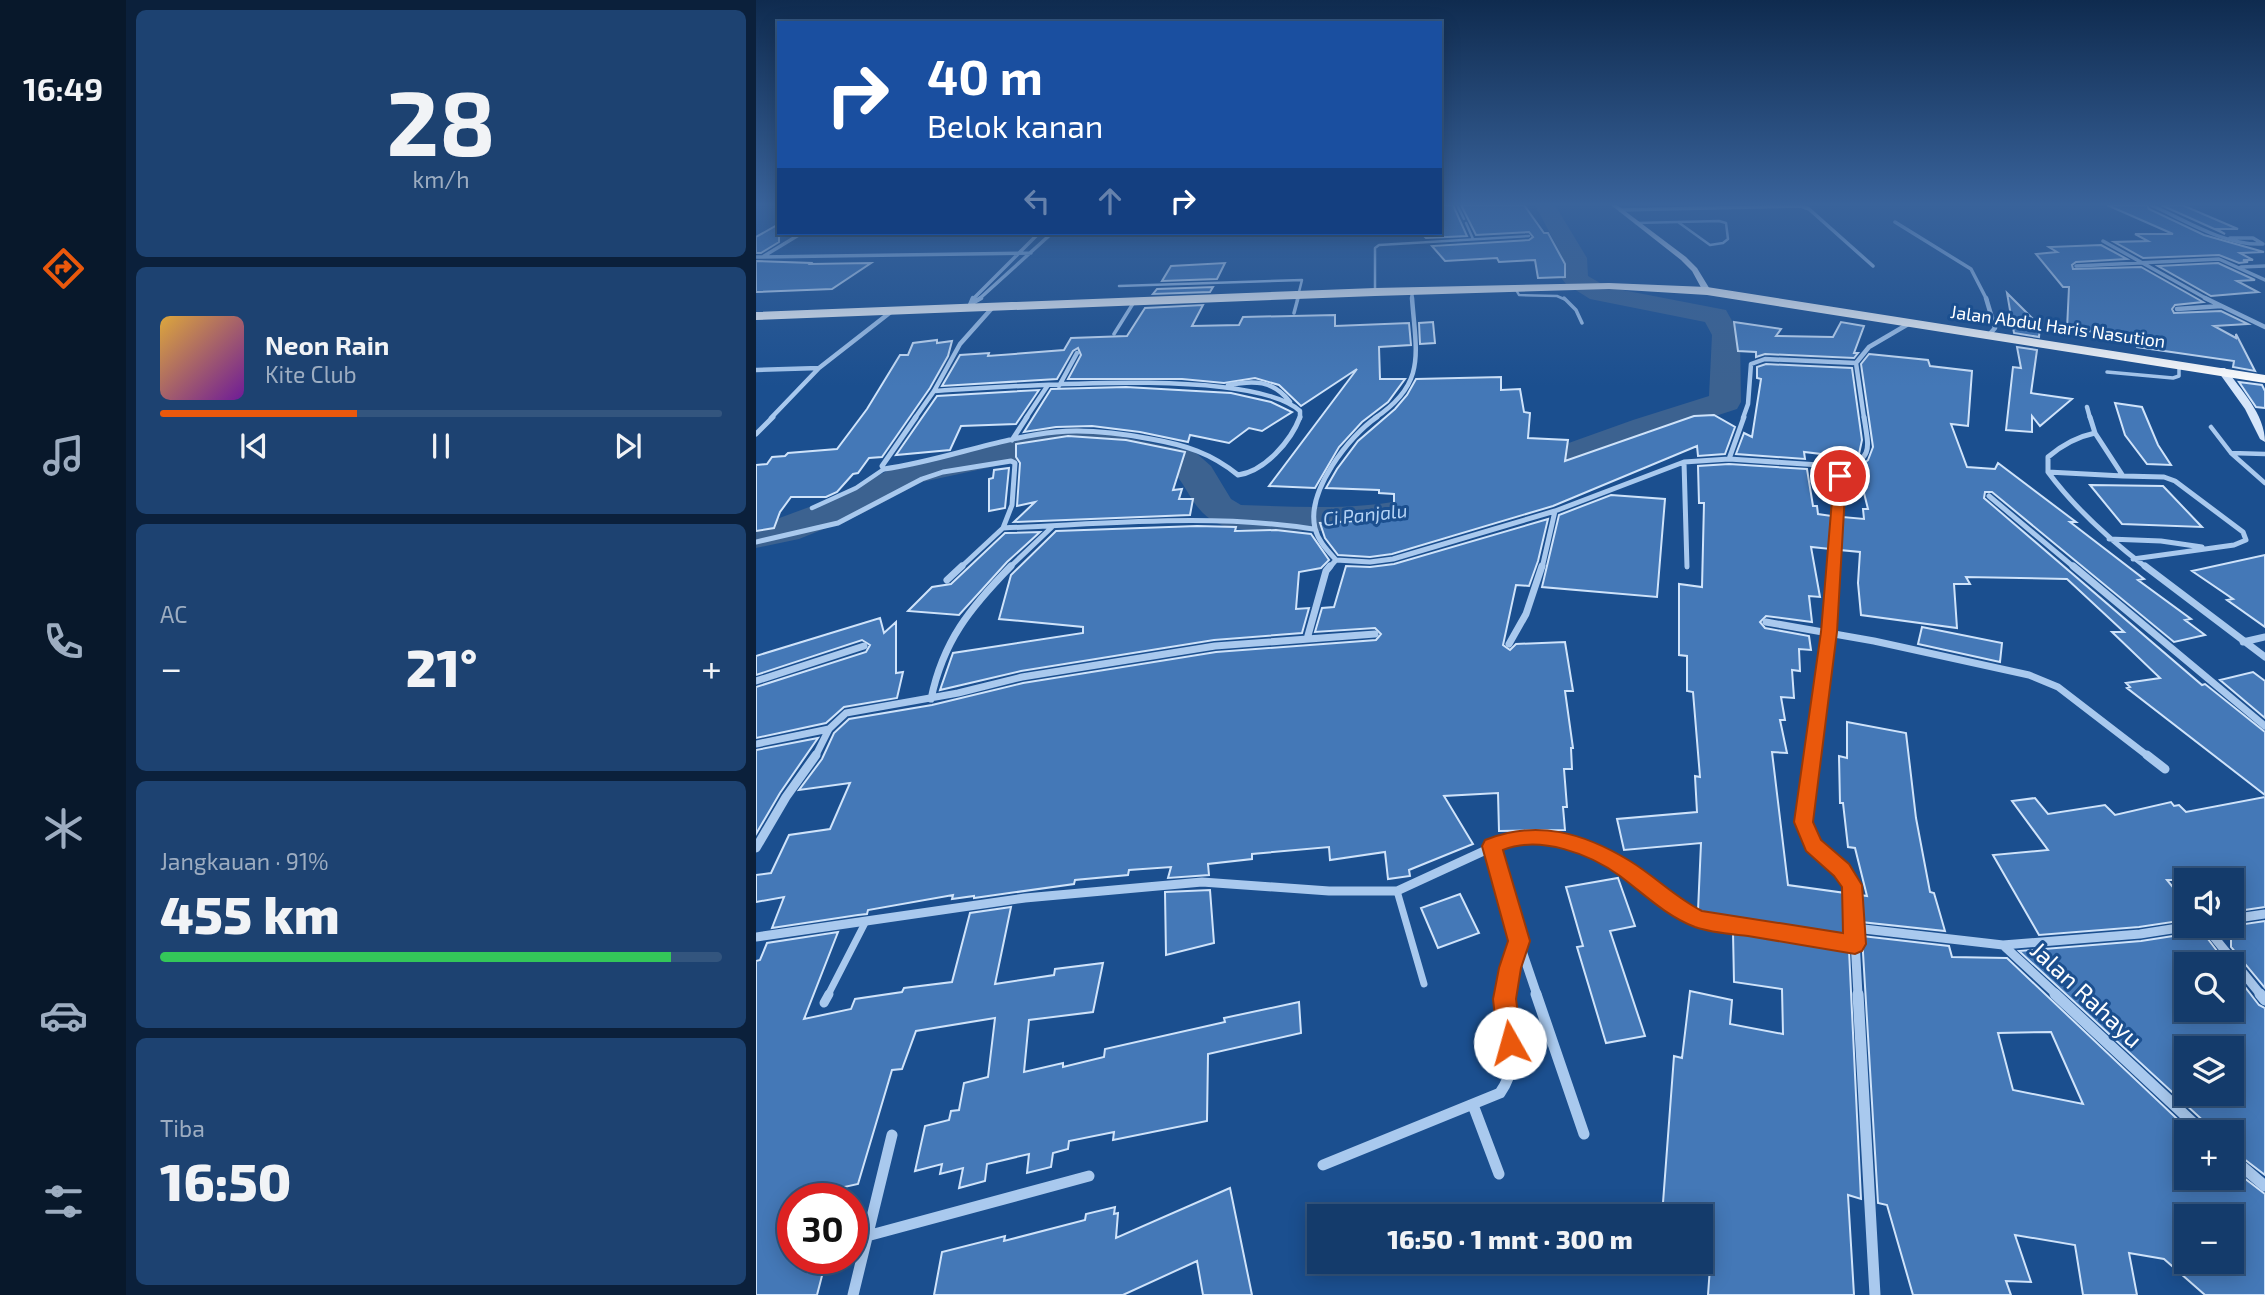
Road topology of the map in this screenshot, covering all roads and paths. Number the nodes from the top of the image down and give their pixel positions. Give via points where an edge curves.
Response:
1 (1005, 265) edge
2 (1018, 265) edge
3 (1375, 265) edge
4 (1690, 265) edge
5 (1964, 265) edge
6 (2085, 265) edge
7 (2148, 265) edge
8 (2237, 265) edge
9 (2076, 266) dead end
10 (2265, 266) edge
11 (2241, 267) junction
12 (992, 277) junction
13 (1005, 277) junction
14 (2265, 280) edge
15 (1119, 286) dead end
16 (1515, 288) junction
17 (1412, 291) junction
18 (1707, 291) junction
19 (1376, 292) junction
20 (1299, 295) junction
21 (1134, 302) junction
22 (969, 305) junction
23 (2222, 306) junction
24 (993, 307) junction
25 (2177, 309) dead end
26 (892, 311) junction
27 (1294, 313) dead end
28 (756, 316) edge
29 (1582, 323) dead end
30 (1910, 323) junction
31 (2265, 327) edge
32 (1114, 334) dead end
33 (1989, 336) junction
34 (1077, 353) dead end
35 (1856, 363) junction
36 (2179, 363) junction
37 (819, 368) junction
38 (756, 370) edge
39 (2222, 370) junction
40 (2107, 372) dead end
41 (2265, 379) edge
42 (1048, 385) junction
43 (1059, 386) junction
44 (1223, 386) junction
45 (934, 391) junction
46 (1291, 402) junction
47 (2087, 407) dead end
48 (2211, 427) dead end
49 (2095, 433) junction
50 (756, 434) edge
51 (2265, 439) edge
52 (1012, 440) junction
53 (2231, 453) junction
54 (2265, 454) edge
55 (1729, 459) junction
56 (1684, 462) junction
57 (1850, 467) junction
58 (884, 469) junction
59 (2048, 472) junction
60 (2123, 476) junction
61 (2265, 484) edge
62 (1989, 496) dead end
63 (811, 508) dead end
64 (1555, 511) junction
65 (1052, 527) junction
66 (1003, 528) junction
67 (1314, 528) junction
68 (2109, 539) junction
69 (756, 542) edge
70 (2208, 548) junction
71 (2133, 559) junction
72 (1336, 560) junction
73 (1687, 567) dead end
74 (947, 580) dead end
75 (1766, 622) dead end
76 (1829, 632) junction
77 (1376, 634) dead end
78 (2265, 637) edge
79 (1307, 639) junction
80 (2243, 642) junction
81 (1508, 644) dead end
82 (864, 646) dead end
83 (2265, 657) edge
84 (756, 681) edge
85 (931, 699) junction
86 (2265, 726) edge
87 (829, 729) junction
88 (756, 744) edge
89 (2165, 769) dead end
90 (1492, 846) junction
91 (756, 848) edge
92 (1397, 891) junction
93 (2265, 914) edge
94 (2244, 917) edge
95 (866, 921) junction
96 (1855, 928) junction
97 (2174, 929) edge
98 (756, 937) edge
99 (2215, 938) edge
100 (1519, 941) junction
101 (1855, 944) junction
102 (2003, 945) junction
103 (1424, 985) dead end
104 (2265, 1000) edge
105 (824, 1003) dead end
106 (1473, 1105) junction
107 (2190, 1120) edge
108 (1584, 1134) dead end
109 (892, 1135) dead end
110 (1323, 1166) dead end
111 (2244, 1168) edge
112 (1499, 1174) dead end
113 (1089, 1176) dead end
114 (2265, 1185) edge
115 (868, 1232) edge
116 (868, 1236) edge
117 (858, 1274) edge
118 (853, 1295) edge
119 (1875, 1295) edge

1 - 12 street
2 - 13 street
3 - 19 lane
4 - 18 street
5 - 33 street via 1991,308 1995,328
6 - 9 street
7 - 23 street
8 - 11 street
10 - 11 street
11 - 14 street
12 - 13 street
12 - 22 street
13 - 22 street
15 - 20 lane via 1301,279
16 - 17 highway, Jalan Abdul Haris Nasution
16 - 18 highway, Jalan Abdul Haris Nasution
16 - 29 lane via 1519,295 1564,297
17 - 19 highway, Jalan Abdul Haris Nasution
17 - 67 street via 1411,383 1396,403 1347,443 1318,491
18 - 30 highway, Jalan Abdul Haris Nasution
19 - 20 highway, Jalan Abdul Haris Nasution
20 - 21 highway, Jalan Abdul Haris Nasution
20 - 27 lane
21 - 24 highway, Jalan Abdul Haris Nasution
21 - 32 lane
22 - 24 highway, Jalan Abdul Haris Nasution
22 - 26 highway, Jalan Abdul Haris Nasution
23 - 25 street
23 - 31 street
24 - 45 street via 960,344
26 - 28 highway, Jalan Abdul Haris Nasution
26 - 37 street
30 - 33 highway, Jalan Abdul Haris Nasution
30 - 35 street via 1869,347
33 - 36 highway, Jalan Abdul Haris Nasution
34 - 43 street
35 - 55 street via 1765,359 1751,364 1748,404
35 - 57 street via 1869,450
36 - 39 highway, Jalan Abdul Haris Nasution
36 - 40 lane via 2179,376 2173,378
37 - 38 street
37 - 50 street
39 - 41 highway, Jalan Abdul Haris Nasution
39 - 51 street
42 - 43 street
42 - 45 street
42 - 52 street
43 - 44 street
44 - 46 street
44 - 46 street via 1266,381 1283,390
45 - 58 street
46 - 52 street via 1300,411 1300,419 1258,469 1247,475 1238,475 1215,455 1187,445 1102,430 1042,433
47 - 49 street
48 - 53 lane
49 - 59 street via 2064,443 2048,457
49 - 60 street
52 - 58 street
53 - 54 lane
53 - 61 lane
55 - 56 street
55 - 57 street
56 - 64 street
56 - 73 street
57 - 76 street via 1840,476
58 - 63 lane via 856,488
59 - 60 street
59 - 68 street
60 - 70 street via 2175,481 2243,532 2246,540
62 - 86 street
64 - 72 street via 1393,559
64 - 81 street via 1524,622
65 - 66 street
65 - 67 street via 1213,520
65 - 85 street via 1002,575 961,625 941,658
66 - 69 street via 1012,505 1012,461 933,475 838,523
66 - 74 street
67 - 72 street
68 - 70 street
68 - 71 street
70 - 71 street
71 - 80 street
72 - 79 street via 1326,571
75 - 76 street
76 - 89 street via 2029,675 2057,687
76 - 96 street via 1804,822 1813,845 1852,885
77 - 79 street
78 - 80 street
79 - 85 street via 1239,643 1047,673
80 - 83 street
82 - 84 street
85 - 87 street via 853,710
87 - 88 street
87 - 91 street
90 - 92 street
90 - 100 street
90 - 101 street via 1536,837 1568,842 1624,868 1675,907 1699,919
92 - 95 street via 1202,882 1025,898
92 - 103 lane
93 - 94 street
95 - 98 street
95 - 105 lane
96 - 101 street
96 - 102 street
97 - 102 street
99 - 104 street
100 - 106 street via 1505,999 1513,1063 1510,1079 1500,1093
100 - 108 street
101 - 119 street
102 - 107 street, Jalan Rahayu
106 - 110 street
106 - 112 street
109 - 115 street
111 - 114 street
113 - 116 street
117 - 118 street

